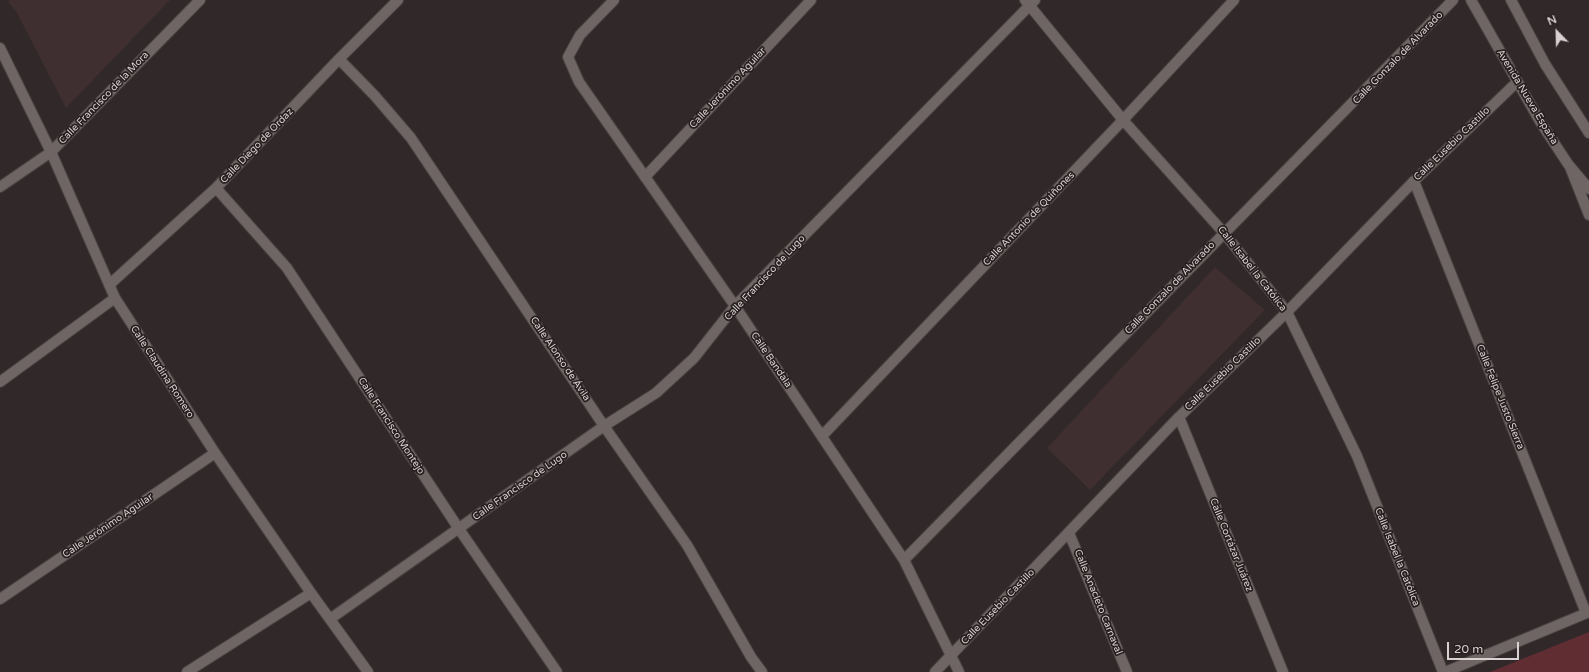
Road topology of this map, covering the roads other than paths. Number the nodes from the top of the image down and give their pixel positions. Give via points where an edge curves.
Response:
1 (200, 0) edge
2 (398, 0) edge
3 (614, 0) edge
4 (811, 0) edge
5 (1234, 0) edge
6 (1453, 0) edge
7 (1471, 0) edge
8 (1511, 0) edge
9 (1030, 2) edge
10 (0, 48) edge
11 (339, 59) junction
12 (1517, 82) junction
13 (1123, 120) junction
14 (1589, 133) edge
15 (51, 152) junction
16 (1568, 164) junction
17 (644, 177) junction
18 (1414, 181) junction
19 (0, 187) edge
20 (216, 188) junction
21 (1589, 189) edge
22 (1589, 215) edge
23 (1224, 233) junction
24 (109, 285) junction
25 (115, 298) junction
26 (735, 306) junction
27 (1287, 312) junction
28 (0, 382) edge
29 (1179, 417) junction
30 (604, 426) junction
31 (822, 436) junction
32 (215, 453) junction
33 (459, 529) junction
34 (1069, 533) junction
35 (904, 560) junction
36 (311, 593) junction
37 (0, 599) edge
38 (1588, 612) edge
39 (330, 619) junction
40 (952, 655) junction
41 (187, 672) edge
42 (368, 672) edge
43 (557, 672) edge
44 (762, 672) edge
45 (935, 672) edge
46 (959, 672) edge
47 (1127, 672) edge
48 (1283, 672) edge
49 (1444, 672) edge

1 - 15 street, Calle Francisco de la Mora
2 - 11 street, Calle Diego de Ordaz
3 - 17 street, Calle Bandala via 580,35 568,57 579,82
4 - 17 street, Calle Jerónimo Aguilar
5 - 13 street, Calle Antonio de Quiñones
6 - 23 street, Calle Gonzalo de Alvarado
7 - 12 street, Avenida Nueva España
8 - 14 street via 1545,64
9 - 13 street, Calle Isabel la Católica
9 - 26 street, Calle Francisco de Lugo
10 - 15 street, Calle Claudina Romero
11 - 20 street, Calle Diego de Ordaz
11 - 30 street, Calle Alonso de Ávila via 411,138
12 - 16 street, Avenida Nueva España
12 - 18 street, Calle Eusebio Castillo
13 - 23 street, Calle Isabel la Católica
13 - 31 street, Calle Antonio de Quiñones
15 - 19 street, Calle Francisco de la Mora
15 - 24 street, Calle Claudina Romero
16 - 21 street, Avenida Nueva España
16 - 22 street
17 - 26 street, Calle Bandala
18 - 27 street, Calle Eusebio Castillo
18 - 38 street, Calle Felipe Justo Sierra
20 - 24 street, Calle Diego de Ordaz
20 - 33 street, Calle Francisco Montejo via 287,268
23 - 27 street, Calle Isabel la Católica
23 - 35 street, Calle Gonzalo de Alvarado
24 - 25 street, Calle Claudina Romero
25 - 28 street
25 - 32 street, Calle Claudina Romero
26 - 30 street, Calle Francisco de Lugo via 694,358 656,393
26 - 31 street, Calle Bandala
27 - 29 street, Calle Eusebio Castillo
27 - 49 street, Calle Isabel la Católica via 1357,456
29 - 34 street, Calle Eusebio Castillo
29 - 48 street, Calle Cortázar Juárez
30 - 33 street, Calle Francisco de Lugo
30 - 44 street, Calle Alonso de Ávila via 687,545
31 - 35 street, Calle Bandala
32 - 36 street, Calle Claudina Romero
32 - 37 street, Calle Jerónimo Aguilar
33 - 39 street, Calle Francisco de Lugo
33 - 43 street, Calle Francisco Montejo
34 - 40 street, Calle Eusebio Castillo
34 - 47 street, Calle Anacleto Carnaval
35 - 40 street, Calle Bandala
36 - 39 street, Calle Claudina Romero
36 - 41 street
38 - 49 street
39 - 42 street, Calle Claudina Romero
40 - 45 street, Calle Eusebio Castillo
40 - 46 street, Calle Bandala

